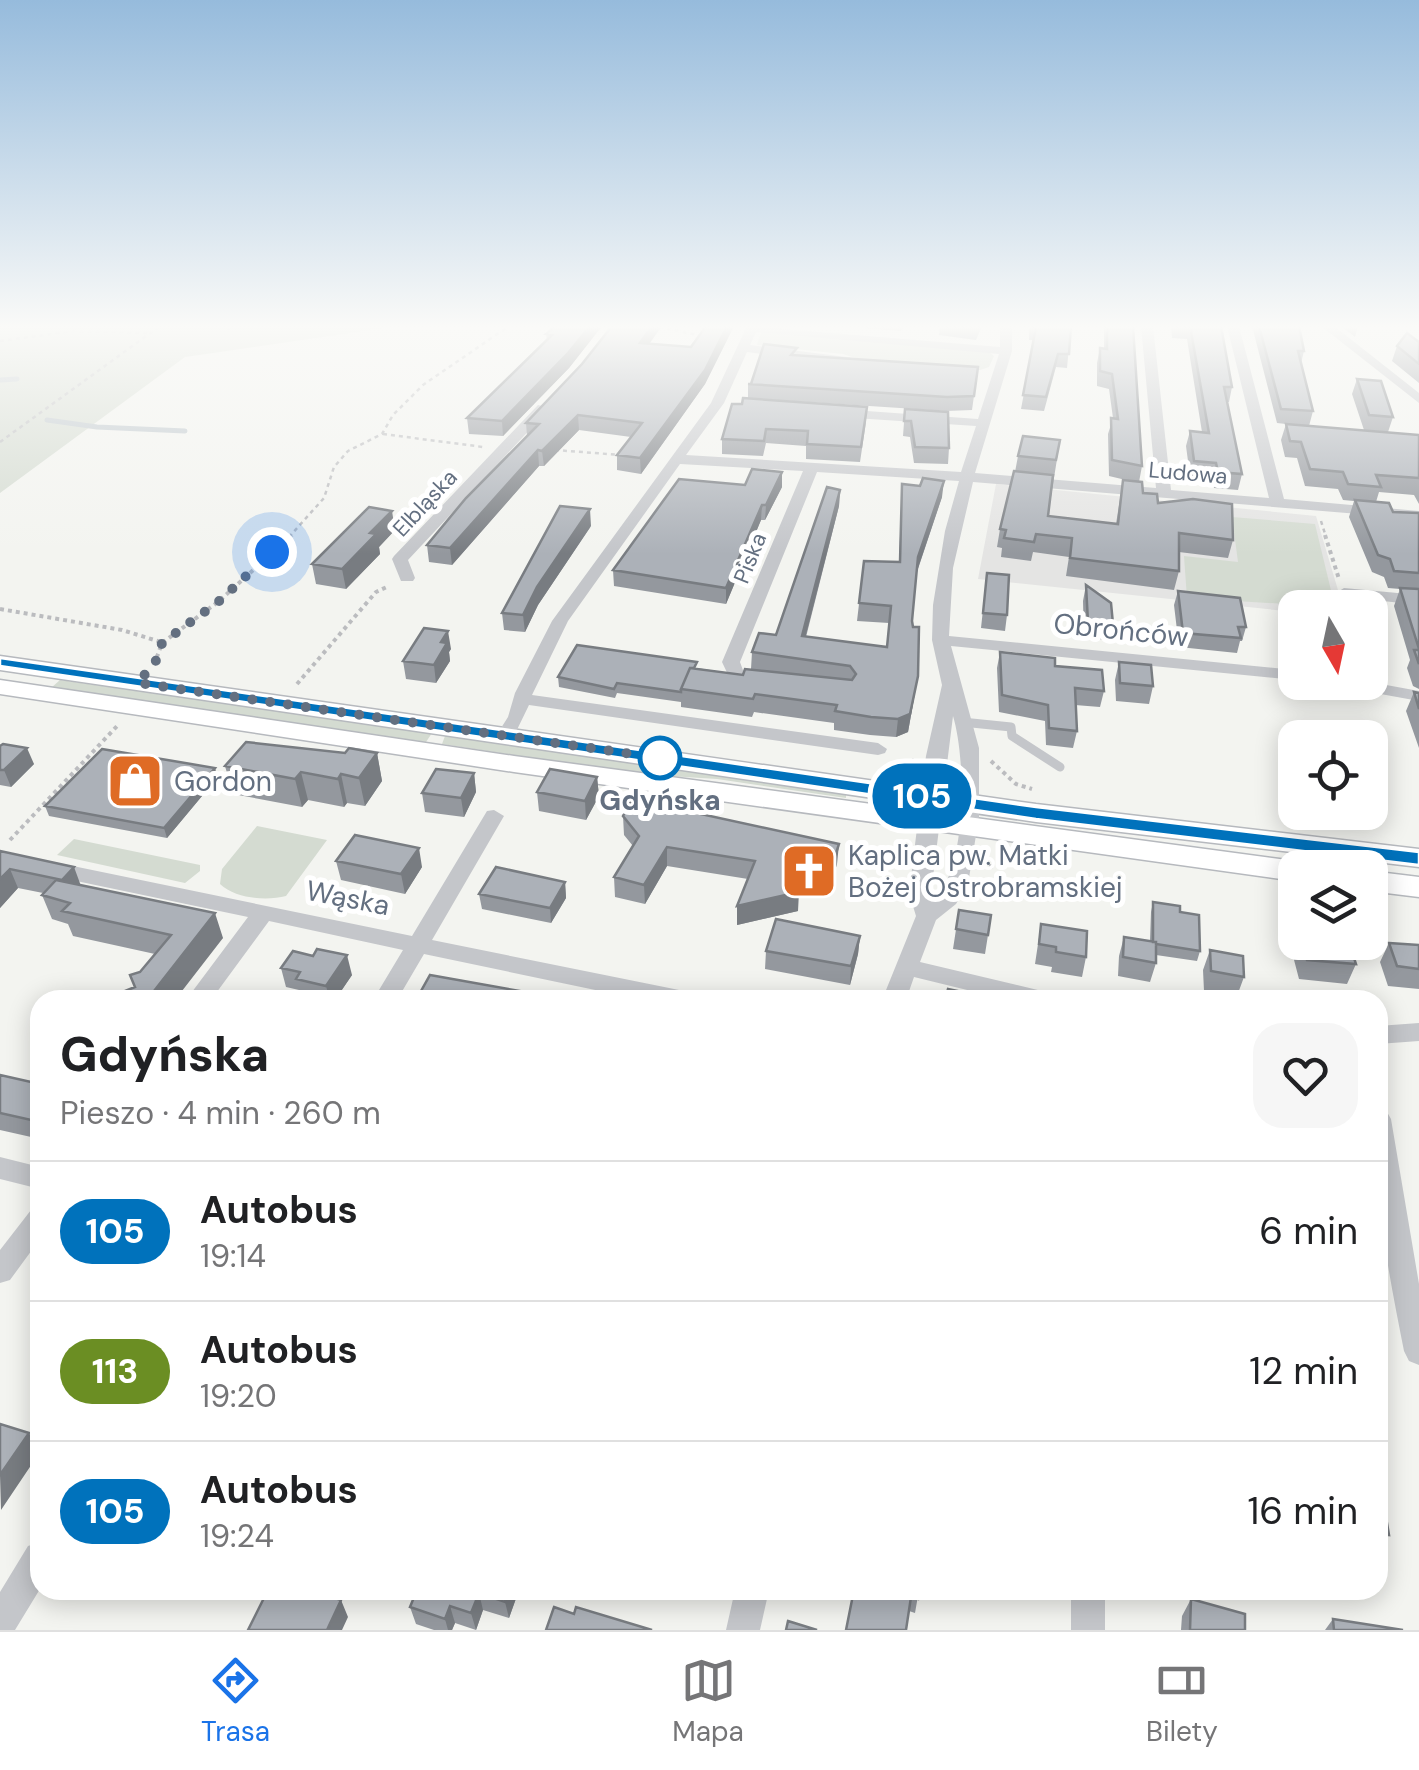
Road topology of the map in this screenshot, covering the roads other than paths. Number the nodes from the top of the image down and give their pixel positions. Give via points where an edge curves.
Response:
1 (548, 402) edge
2 (990, 402) edge
3 (1155, 402) edge
4 (1252, 402) edge
5 (717, 404) joint
6 (736, 405) edge
7 (831, 412) edge
8 (984, 423) junction
9 (1259, 430) junction
10 (1278, 432) dead end
11 (675, 459) junction
12 (810, 470) junction
13 (969, 477) junction
14 (1164, 493) junction
15 (1278, 504) junction
16 (1419, 514) edge
17 (407, 578) road end
18 (1388, 597) edge
19 (1419, 600) edge
20 (941, 640) junction
21 (0, 663) edge
22 (65, 673) junction
23 (1278, 673) edge
24 (772, 682) edge
25 (950, 686) junction
26 (0, 687) edge
27 (1388, 690) edge
28 (47, 694) junction
29 (1419, 696) edge
30 (523, 699) junction
31 (962, 722) junction
32 (505, 736) junction
33 (878, 749) dead end
34 (1060, 768) dead end
35 (931, 810) junction
36 (494, 816) dead end
37 (968, 816) junction
38 (0, 854) edge
39 (1419, 858) edge
40 (1278, 868) edge
41 (1388, 883) edge
42 (1419, 887) edge
43 (264, 912) junction
44 (926, 916) junction
45 (421, 943) junction
46 (908, 968) junction
47 (206, 990) edge
48 (391, 990) edge
49 (638, 990) edge
50 (898, 990) edge
51 (1000, 990) edge
52 (1419, 1032) edge
53 (1388, 1034) edge
54 (1388, 1160) edge
55 (0, 1168) edge
56 (30, 1176) edge
57 (30, 1231) edge
58 (1407, 1238) edge
59 (0, 1271) edge
60 (1419, 1351) edge
61 (30, 1574) edge
62 (750, 1600) edge
63 (1088, 1600) edge
64 (0, 1623) edge
65 (743, 1630) edge
66 (1088, 1630) edge

1 - 17 street, Elbląska via 400,559
2 - 8 street
3 - 14 street
4 - 9 street
5 - 6 street
5 - 11 street
7 - 8 street
8 - 13 street
9 - 10 street
9 - 15 street
11 - 12 street, Ludowa
11 - 30 street via 560,621
12 - 13 street, Ludowa
12 - 24 street, Piska via 731,662 737,677
13 - 14 street, Ludowa
13 - 20 street via 952,534
14 - 15 street, Ludowa
15 - 16 street, Ludowa
18 - 19 street
20 - 23 street, Obrońców
20 - 25 street
21 - 22 main road
22 - 28 main road via 43,683
22 - 32 main road
25 - 31 street
25 - 35 street
26 - 28 main road
27 - 29 street
28 - 35 main road
30 - 32 street
30 - 33 street
31 - 34 lane via 1011,727 1012,736
31 - 37 street via 970,748
32 - 35 main road
35 - 37 main road
35 - 44 street via 920,893
36 - 45 street
37 - 39 main road
37 - 40 main road
37 - 44 street via 958,882 948,901
38 - 43 street, Wąska
41 - 42 main road
43 - 45 street, Wąska
43 - 47 street
44 - 46 street
45 - 48 street
45 - 49 street, Wąska
46 - 50 street
46 - 51 street
52 - 53 street
54 - 58 street
55 - 56 street
57 - 59 street
58 - 60 street
61 - 64 street
62 - 65 street
63 - 66 street

